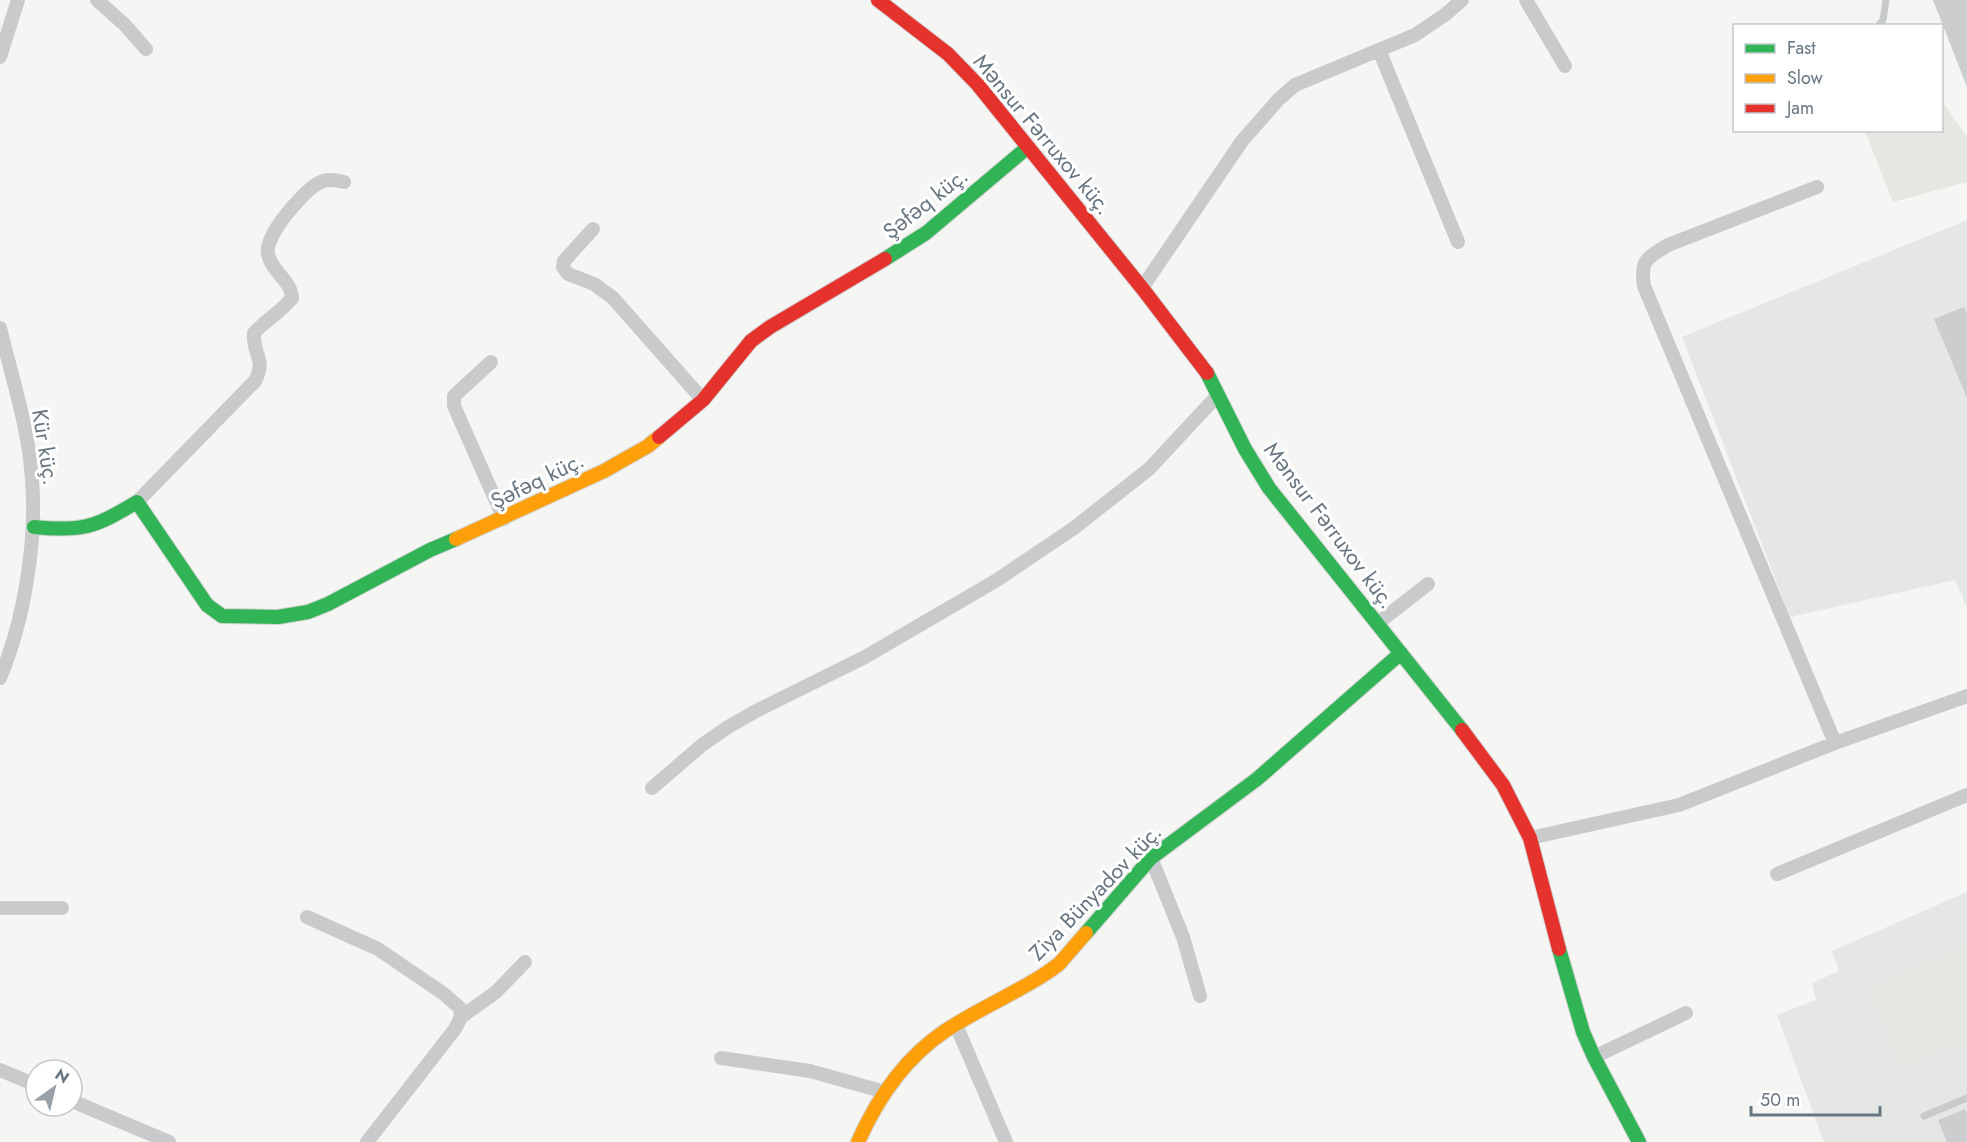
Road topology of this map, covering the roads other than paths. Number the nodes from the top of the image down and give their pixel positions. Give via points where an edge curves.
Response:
1 (18, 0) edge
2 (97, 0) edge
3 (878, 0) edge
4 (1462, 0) edge
5 (1526, 0) edge
6 (1886, 0) edge
7 (1880, 24) edge
8 (147, 49) dead end
9 (1379, 50) junction
10 (0, 57) edge
11 (1565, 66) dead end
12 (1028, 147) junction
13 (344, 182) dead end
14 (1817, 187) dead end
15 (593, 229) dead end
16 (1458, 242) dead end
17 (1142, 288) junction
18 (0, 328) edge
19 (491, 362) dead end
20 (1218, 395) junction
21 (703, 400) junction
22 (137, 502) junction
23 (504, 519) junction
24 (34, 527) junction
25 (1428, 584) dead end
26 (1378, 623) junction
27 (1401, 653) junction
28 (0, 678) edge
29 (1967, 696) edge
30 (1835, 743) junction
31 (652, 788) dead end
32 (1967, 795) edge
33 (1530, 838) junction
34 (1151, 858) junction
35 (1777, 874) dead end
36 (0, 908) edge
37 (62, 908) dead end
38 (307, 917) dead end
39 (525, 962) dead end
40 (1200, 996) dead end
41 (1686, 1013) dead end
42 (461, 1017) junction
43 (956, 1025) junction
44 (1594, 1057) junction
45 (721, 1058) dead end
46 (0, 1070) edge
47 (24, 1080) edge
48 (885, 1092) junction
49 (1967, 1098) edge
50 (84, 1106) edge
51 (1924, 1116) dead end
52 (169, 1142) edge
53 (367, 1142) edge
54 (858, 1142) edge
55 (1006, 1142) edge
56 (1639, 1142) edge

1 - 10 street
2 - 8 street
3 - 12 street, Mənsur Fərruxov küç. via 948,54
4 - 9 street via 1415,35
5 - 11 street
6 - 7 lane
9 - 16 street
9 - 17 street via 1296,85 1278,100 1242,141
12 - 17 street, Mənsur Fərruxov küç.
12 - 21 street, Şəfəq küç. via 926,233 751,341
13 - 22 street via 330,179 318,183 286,214 267,246 268,258 292,289 292,298 254,333 253,345 261,369 255,381
14 - 30 street via 1668,245 1647,258 1641,271
15 - 21 street via 563,267 568,274 613,298
17 - 20 street, Mənsur Fərruxov küç. via 1208,375
18 - 24 street, Kür küç. via 24,427
19 - 23 street via 454,396 454,406
20 - 26 street, Mənsur Fərruxov küç. via 1269,488
20 - 31 street via 1149,469 1074,528 997,580 865,657 728,727
21 - 23 street, Şəfəq küç. via 648,446
22 - 23 street, Şəfəq küç. via 207,605 222,616 240,618 308,612 430,550
22 - 24 street via 88,527
24 - 28 street, Kür küç. via 19,623
25 - 26 street
26 - 27 street, Mənsur Fərruxov küç.
27 - 33 street, Mənsur Fərruxov küç. via 1483,756
27 - 34 street, Ziya Bünyadov küç. via 1257,779
29 - 30 street
30 - 33 street via 1679,804
32 - 35 street
33 - 44 street, Mənsur Fərruxov küç. via 1563,965
34 - 40 street via 1183,937
34 - 43 street, Ziya Bünyadov küç. via 1059,964
36 - 37 street
38 - 42 street via 378,949 444,994 460,1008
39 - 42 street via 496,992
41 - 44 street
42 - 53 street
43 - 48 street, Ziya Bünyadov küç. via 926,1046
43 - 55 street
44 - 56 street, Mənsur Fərruxov küç.
45 - 48 street via 810,1071
46 - 47 street
48 - 54 street, Ziya Bünyadov küç.
49 - 51 lane
50 - 52 street

